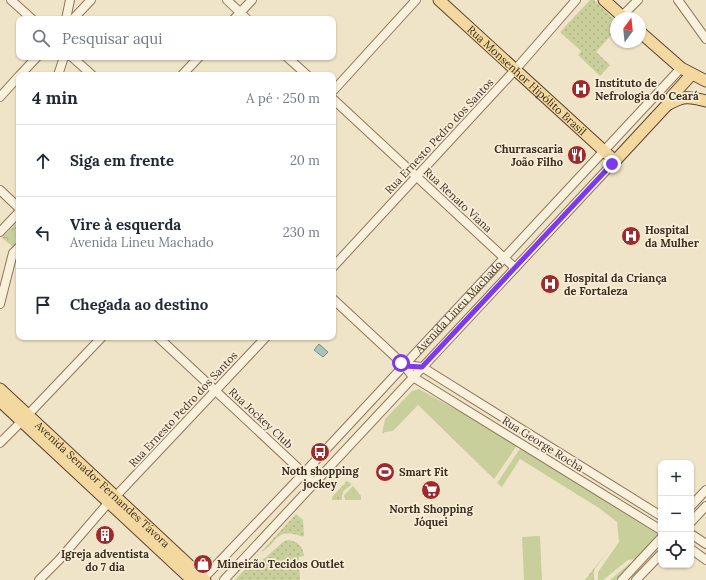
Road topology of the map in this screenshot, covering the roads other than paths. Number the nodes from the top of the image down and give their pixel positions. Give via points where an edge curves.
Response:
1 (11, 0) edge
2 (70, 0) edge
3 (91, 0) edge
4 (227, 0) edge
5 (252, 0) edge
6 (416, 0) edge
7 (439, 0) edge
8 (576, 0) edge
9 (604, 0) edge
10 (638, 0) edge
11 (678, 0) edge
12 (240, 12) junction
13 (617, 12) edge
14 (627, 12) edge
15 (29, 16) edge
16 (67, 16) edge
17 (76, 16) edge
18 (237, 16) edge
19 (244, 16) edge
20 (646, 37) edge
21 (706, 39) edge
22 (34, 60) edge
23 (63, 60) edge
24 (75, 60) edge
25 (196, 60) edge
26 (290, 60) edge
27 (681, 68) junction
28 (515, 70) junction
29 (24, 72) edge
30 (59, 72) edge
31 (89, 72) edge
32 (185, 72) edge
33 (304, 72) edge
34 (692, 74) junction
35 (16, 80) edge
36 (706, 81) edge
37 (336, 87) edge
38 (0, 97) edge
39 (706, 101) edge
40 (336, 102) edge
41 (666, 106) junction
42 (604, 151) junction
43 (615, 161) junction
44 (416, 176) junction
45 (0, 190) edge
46 (16, 204) edge
47 (16, 211) edge
48 (0, 232) edge
49 (525, 236) junction
50 (536, 245) junction
51 (16, 250) edge
52 (504, 258) junction
53 (336, 264) edge
54 (515, 268) junction
55 (489, 274) junction
56 (500, 284) junction
57 (336, 302) edge
58 (0, 304) edge
59 (99, 340) edge
60 (161, 340) edge
61 (263, 340) edge
62 (404, 366) junction
63 (422, 367) junction
64 (413, 377) junction
65 (0, 389) edge
66 (215, 390) junction
67 (0, 401) edge
68 (25, 418) junction
69 (0, 443) edge
70 (304, 473) junction
71 (314, 483) junction
72 (706, 490) edge
73 (112, 499) junction
74 (694, 503) edge
75 (706, 506) edge
76 (658, 514) edge
77 (694, 519) edge
78 (658, 528) edge
79 (694, 536) edge
80 (658, 541) edge
81 (706, 544) edge
82 (694, 551) edge
83 (658, 557) edge
84 (706, 560) edge
85 (204, 579) edge
86 (39, 580) edge
87 (192, 580) edge
88 (224, 580) edge
89 (622, 580) edge
90 (636, 580) edge

1 - 15 street
2 - 16 street
3 - 17 street
4 - 12 street
5 - 12 street
6 - 37 street
7 - 28 main road, Rua Monsenhor Hipólito Brasil
8 - 28 street, Rua Ernesto Pedro dos Santos
9 - 13 main road
10 - 14 street
11 - 21 street
12 - 18 street
12 - 19 street
20 - 27 main road
22 - 29 street
23 - 30 street
24 - 31 street
25 - 32 street
26 - 33 street
27 - 34 main road
27 - 42 street, Avenida Lineu Machado
28 - 42 main road, Rua Monsenhor Hipólito Brasil
28 - 44 street, Rua Ernesto Pedro dos Santos
34 - 36 main road
34 - 41 main road, Avenida Lineu Machado
35 - 38 street
39 - 41 main road via 683,98
40 - 44 street, Rua Renato Viana
41 - 43 main road, Avenida Lineu Machado
42 - 43 main road, Rua Monsenhor Hipólito Brasil
42 - 49 street, Avenida Lineu Machado
43 - 50 street, Avenida Lineu Machado
44 - 52 street, Rua Renato Viana
44 - 53 street, Rua Ernesto Pedro dos Santos
45 - 46 street
47 - 48 street
49 - 50 street
49 - 52 street, Avenida Lineu Machado
50 - 54 street, Avenida Lineu Machado
51 - 58 street via 13,253
52 - 54 street, Rua Renato Viana
52 - 55 street, Avenida Lineu Machado
54 - 56 street, Avenida Lineu Machado
55 - 56 street
55 - 62 street, Avenida Lineu Machado
56 - 63 street, Avenida Lineu Machado
57 - 62 street, Rua George Rocha
59 - 68 street
60 - 66 street, Rua Jockey Club
61 - 66 street, Rua Ernesto Pedro dos Santos
62 - 63 street
62 - 64 street, Rua George Rocha
62 - 70 street, Avenida Lineu Machado
63 - 64 street, Avenida Lineu Machado
63 - 76 street, Rua George Rocha
64 - 71 street, Avenida Lineu Machado
64 - 78 street, Rua George Rocha
65 - 68 main road, Avenida Senador Fernandes Távora
66 - 70 street, Rua Jockey Club
66 - 73 street, Rua Ernesto Pedro dos Santos
67 - 68 main road, Avenida Senador Fernandes Távora
68 - 69 street
68 - 73 main road, Avenida Senador Fernandes Távora
70 - 71 street, Rua Jockey Club
70 - 85 street, Avenida Lineu Machado
71 - 88 street, Avenida Lineu Machado
72 - 74 street
73 - 85 main road, Avenida Senador Fernandes Távora
73 - 86 street, Rua Ernesto Pedro dos Santos
73 - 87 main road, Avenida Senador Fernandes Távora
75 - 77 street
79 - 81 street
80 - 89 street
82 - 84 street
83 - 90 street

